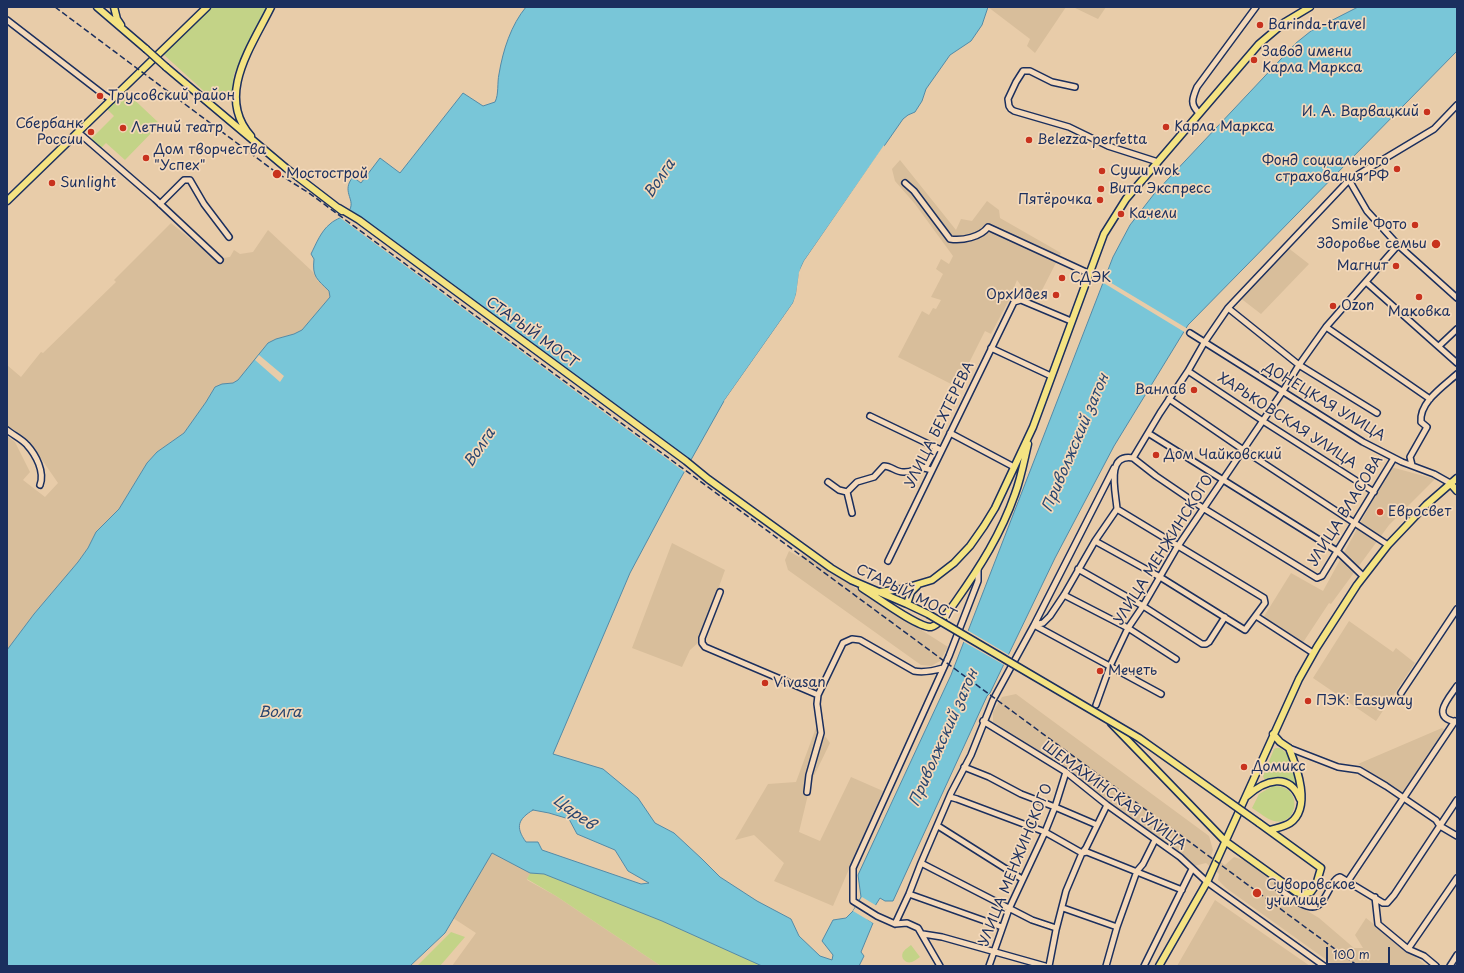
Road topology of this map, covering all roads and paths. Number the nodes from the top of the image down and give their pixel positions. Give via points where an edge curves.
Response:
1 (97, 7) edge
2 (114, 7) edge
3 (207, 7) edge
4 (271, 7) edge
5 (1256, 7) edge
6 (1310, 7) edge
7 (7, 20) edge
8 (127, 33) junction
9 (1075, 87) dead end
10 (112, 100) junction
11 (1457, 105) edge
12 (1199, 113) junction
13 (79, 133) junction
14 (263, 149) junction
15 (1158, 162) junction
16 (1349, 180) junction
17 (905, 183) dead end
18 (7, 202) edge
19 (160, 204) junction
20 (229, 238) dead end
21 (1398, 245) junction
22 (220, 260) dead end
23 (1088, 273) junction
24 (1366, 282) junction
25 (1457, 298) edge
26 (1228, 308) junction
27 (1071, 321) junction
28 (1326, 327) junction
29 (1457, 328) edge
30 (1190, 333) dead end
31 (1204, 342) junction
32 (1439, 346) junction
33 (991, 348) junction
34 (1457, 363) edge
35 (1299, 366) junction
36 (1188, 371) junction
37 (1457, 374) edge
38 (1051, 376) junction
39 (1283, 391) junction
40 (1430, 399) junction
41 (1169, 400) junction
42 (1378, 413) dead end
43 (870, 416) dead end
44 (1263, 420) junction
45 (1033, 427) junction
46 (7, 430) edge
47 (950, 433) junction
48 (1148, 433) junction
49 (936, 448) junction
50 (941, 450) junction
51 (1243, 450) junction
52 (1133, 458) junction
53 (1394, 458) junction
54 (1116, 464) junction
55 (1412, 466) junction
56 (1014, 467) junction
57 (925, 468) junction
58 (931, 470) junction
59 (1457, 478) edge
60 (1223, 480) junction
61 (828, 482) dead end
62 (1450, 483) junction
63 (40, 485) dead end
64 (1457, 491) edge
65 (847, 492) junction
66 (1374, 492) junction
67 (1204, 508) junction
68 (1117, 509) junction
69 (852, 513) dead end
70 (1356, 523) junction
71 (1095, 541) junction
72 (1388, 545) junction
73 (1179, 546) junction
74 (1337, 551) junction
75 (888, 561) dead end
76 (978, 570) junction
77 (1078, 570) junction
78 (1364, 576) junction
79 (1160, 577) junction
80 (920, 584) junction
81 (720, 592) dead end
82 (878, 595) junction
83 (1064, 595) junction
84 (907, 604) junction
85 (1143, 606) junction
86 (1457, 609) edge
87 (1256, 616) junction
88 (1225, 617) junction
89 (1034, 625) junction
90 (1128, 628) junction
91 (1313, 653) junction
92 (1176, 659) dead end
93 (1110, 666) junction
94 (943, 668) junction
95 (1457, 686) edge
96 (1401, 693) dead end
97 (1161, 694) dead end
98 (818, 695) junction
99 (1096, 705) dead end
100 (1102, 715) junction
101 (983, 721) junction
102 (1456, 721) edge
103 (1273, 734) junction
104 (1289, 748) junction
105 (964, 767) junction
106 (1066, 772) junction
107 (1254, 777) junction
108 (1268, 783) junction
109 (807, 792) dead end
110 (950, 797) junction
111 (1245, 798) junction
112 (1403, 798) junction
113 (1457, 800) edge
114 (1301, 805) junction
115 (1107, 806) junction
116 (1055, 807) junction
117 (938, 826) junction
118 (1097, 826) junction
119 (1440, 826) junction
120 (1270, 830) junction
121 (1045, 832) junction
122 (1457, 836) edge
123 (1155, 840) junction
124 (1225, 841) junction
125 (1082, 853) junction
126 (921, 864) junction
127 (1192, 869) junction
128 (1137, 871) junction
129 (1457, 878) edge
130 (1022, 879) junction
131 (1278, 879) junction
132 (1348, 881) junction
133 (1207, 882) junction
134 (1182, 890) junction
135 (909, 894) junction
136 (1375, 897) junction
137 (1063, 908) junction
138 (1009, 909) junction
139 (895, 924) junction
140 (1002, 927) junction
141 (1117, 927) junction
142 (1056, 928) junction
143 (923, 934) junction
144 (1408, 949) junction
145 (994, 951) junction
146 (1457, 955) edge
147 (940, 966) edge
148 (989, 966) edge
149 (1045, 966) edge
150 (1049, 966) edge
151 (1106, 966) edge
152 (1144, 966) edge
153 (1159, 966) edge
154 (1324, 966) edge
155 (1436, 966) edge
156 (1450, 966) edge

1 - 8 main road
2 - 8 main road via 117,19
3 - 10 main road
4 - 14 main road via 242,64 236,87 241,120
5 - 12 street via 1197,87 1192,99 1194,108
6 - 12 main road via 1284,22 1259,44
7 - 10 street
8 - 14 main road, bridge
9 - 15 street via 1052,82 1025,70 1016,82 1008,102 1014,111 1069,127 1108,146
10 - 13 main road
11 - 16 street via 1434,129
12 - 15 main road
13 - 18 main road
13 - 19 street
14 - 82 main road, СТАРЫЙ МОСТ via 363,228 683,464 803,550
15 - 23 main road via 1114,216
16 - 21 street via 1365,208
16 - 26 street
17 - 23 street via 914,191 950,239 980,235 988,226
19 - 20 street via 184,180 190,180
19 - 22 street
21 - 24 street, УЛИЦА МЕНЖИНСКОГО
21 - 25 street
23 - 27 main road
24 - 28 street, УЛИЦА МЕНЖИНСКОГО
24 - 32 street
26 - 31 street
26 - 35 street
27 - 33 street, УЛИЦА БЕХТЕРЕВА via 1016,300
27 - 38 main road
28 - 35 street, УЛИЦА МЕНЖИНСКОГО
28 - 40 street
29 - 32 street
30 - 31 street, ДОНЕЦКАЯ УЛИЦА
31 - 36 street
31 - 39 street, ДОНЕЦКАЯ УЛИЦА
32 - 34 street
33 - 38 street
33 - 47 street, УЛИЦА БЕХТЕРЕВА
35 - 39 street, УЛИЦА МЕНЖИНСКОГО
35 - 42 street
36 - 41 street
36 - 44 street, ХАРЬКОВСКАЯ УЛИЦА
37 - 40 street
38 - 45 main road
39 - 44 street, УЛИЦА МЕНЖИНСКОГО
39 - 53 street, ДОНЕЦКАЯ УЛИЦА via 1363,442
40 - 55 street via 1421,416 1421,422 1427,427 1410,457
41 - 48 street
41 - 51 street
43 - 49 street
44 - 51 street, УЛИЦА МЕНЖИНСКОГО
44 - 66 street, ХАРЬКОВСКАЯ УЛИЦА
45 - 56 main road
45 - 76 main road via 1015,494 993,545
46 - 63 street via 27,444 36,458 42,476
47 - 50 street, УЛИЦА БЕХТЕРЕВА
47 - 56 street
48 - 52 street
48 - 60 street
49 - 50 street
49 - 57 street
50 - 58 street, УЛИЦА БЕХТЕРЕВА
51 - 60 street, УЛИЦА МЕНЖИНСКОГО
51 - 70 street
52 - 54 street via 1122,458
52 - 67 street
53 - 55 street, ДОНЕЦКАЯ УЛИЦА
53 - 66 street, УЛИЦА ВЛАСОВА
54 - 68 street
54 - 89 street
55 - 62 street, ДОНЕЦКАЯ УЛИЦА
56 - 80 main road via 995,508 970,546 943,573
57 - 58 street
57 - 65 street via 902,472 884,466 874,477 857,482
58 - 75 street, УЛИЦА БЕХТЕРЕВА
59 - 62 main road
60 - 67 street, УЛИЦА МЕНЖИНСКОГО
60 - 74 street
61 - 65 street
62 - 64 main road
62 - 72 main road
65 - 69 street
66 - 70 street, УЛИЦА ВЛАСОВА
67 - 73 street, УЛИЦА МЕНЖИНСКОГО
67 - 74 street, УЛИЦА ВЛАСОВА via 1319,578
68 - 71 street
68 - 73 street
70 - 72 street
70 - 74 street, УЛИЦА ВЛАСОВА
71 - 77 street
71 - 79 street
72 - 78 main road
73 - 79 street, УЛИЦА МЕНЖИНСКОГО
73 - 87 street via 1264,598 1266,600
74 - 78 street
76 - 82 main road via 946,615 931,627 919,624
76 - 94 street via 978,581
77 - 83 street
77 - 85 street
78 - 91 main road
79 - 85 street, УЛИЦА МЕНЖИНСКОГО
79 - 88 street
80 - 82 main road
80 - 84 main road via 911,592
81 - 98 street via 702,638 705,647
82 - 84 main road, СТАРЫЙ МОСТ
83 - 89 street via 1047,619
83 - 90 street
84 - 100 main road, СТАРЫЙ МОСТ, bridge
85 - 88 street via 1202,644 1206,644
85 - 90 street, УЛИЦА МЕНЖИНСКОГО
86 - 96 street
87 - 88 street via 1245,630
87 - 91 street
89 - 93 street
89 - 101 street
90 - 92 street
90 - 93 street, УЛИЦА МЕНЖИНСКОГО
91 - 103 main road
93 - 97 street
93 - 99 street, УЛИЦА МЕНЖИНСКОГО
94 - 98 street via 926,672 914,671 860,640 852,639 843,644
94 - 139 street via 853,868 855,903
95 - 102 street via 1443,708 1443,716
98 - 109 street via 821,734 808,775
100 - 120 main road, bridge via 1165,755
100 - 124 main road, bridge
101 - 105 street
101 - 106 street, ШЕМАХИНСКАЯ УЛИЦА
102 - 112 street
103 - 104 main road
103 - 107 main road
104 - 112 street via 1338,768 1359,770
104 - 114 main road via 1300,782
105 - 110 street
105 - 116 street
106 - 115 street, ШЕМАХИНСКАЯ УЛИЦА
106 - 116 street, УЛИЦА МЕНЖИНСКОГО
107 - 108 main road
107 - 111 main road
108 - 111 main road via 1253,790
108 - 114 main road via 1277,781 1292,786
110 - 117 street
110 - 121 street
111 - 124 main road
112 - 119 street via 1436,820
112 - 132 street
113 - 119 street
114 - 120 main road via 1298,814 1290,823
115 - 118 street
115 - 123 street, ШЕМАХИНСКАЯ УЛИЦА
116 - 118 street
116 - 121 street, УЛИЦА МЕНЖИНСКОГО
117 - 126 street
117 - 130 street
118 - 125 street
119 - 122 street
119 - 136 street via 1390,901 1383,903
120 - 131 main road via 1321,868 1314,889 1307,893 1296,892
121 - 125 street
121 - 130 street, УЛИЦА МЕНЖИНСКОГО
123 - 127 street, ШЕМАХИНСКАЯ УЛИЦА via 1180,857
123 - 128 street
124 - 131 main road
124 - 133 main road
125 - 128 street via 1087,852
125 - 137 street via 1066,891
126 - 135 street
126 - 138 street
127 - 133 street, ШЕМАХИНСКАЯ УЛИЦА
127 - 134 street
128 - 134 street
128 - 141 street
129 - 144 street
130 - 138 street, УЛИЦА МЕНЖИНСКОГО
131 - 132 street via 1280,890 1294,900 1310,906 1320,904 1337,878 1342,877
132 - 136 street
133 - 153 main road
133 - 154 street, ШЕМАХИНСКАЯ УЛИЦА
134 - 152 street
135 - 139 street
135 - 140 street
136 - 144 street via 1378,924
137 - 141 street
137 - 142 street
138 - 140 street, УЛИЦА МЕНЖИНСКОГО
138 - 142 street
139 - 143 street via 907,922
140 - 145 street, УЛИЦА МЕНЖИНСКОГО
141 - 151 street
142 - 150 street
143 - 145 street
143 - 147 street
144 - 155 street via 1424,956
145 - 148 street, УЛИЦА МЕНЖИНСКОГО
145 - 149 street
146 - 156 street

